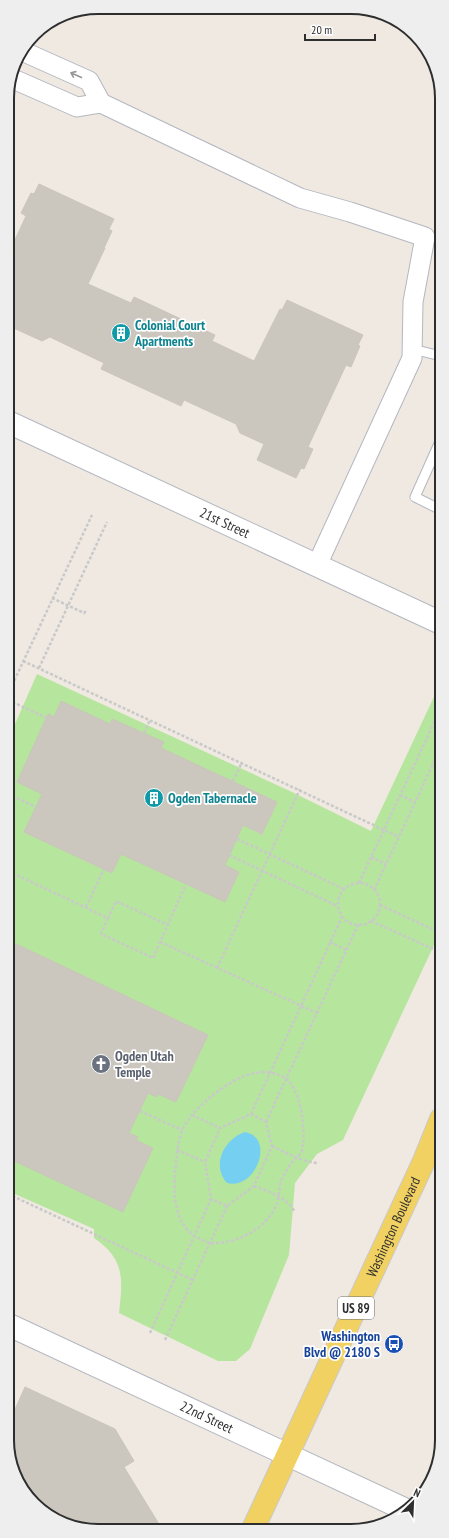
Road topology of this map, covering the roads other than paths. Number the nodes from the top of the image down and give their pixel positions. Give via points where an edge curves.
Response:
1 (27, 53) edge
2 (16, 81) edge
3 (101, 103) junction
4 (412, 349) junction
5 (435, 355) edge
6 (14, 425) edge
7 (435, 453) edge
8 (435, 507) edge
9 (317, 565) junction
10 (435, 620) edge
11 (435, 1135) edge
12 (14, 1327) edge
13 (288, 1455) junction
14 (401, 1508) edge
15 (255, 1524) edge

3 -> 1 street via 89,81
2 - 3 street via 77,107
3 - 4 street via 300,198 425,237 413,302
4 - 5 lane
4 - 9 street via 412,358
6 - 9 main road, 21st Street
7 - 8 lane via 415,498
9 - 10 main road, 21st Street
11 - 13 main road, Washington Boulevard / US 89
12 - 13 main road, 22nd Street
13 - 14 main road, 22nd Street
13 - 15 main road, Washington Boulevard / US 89

